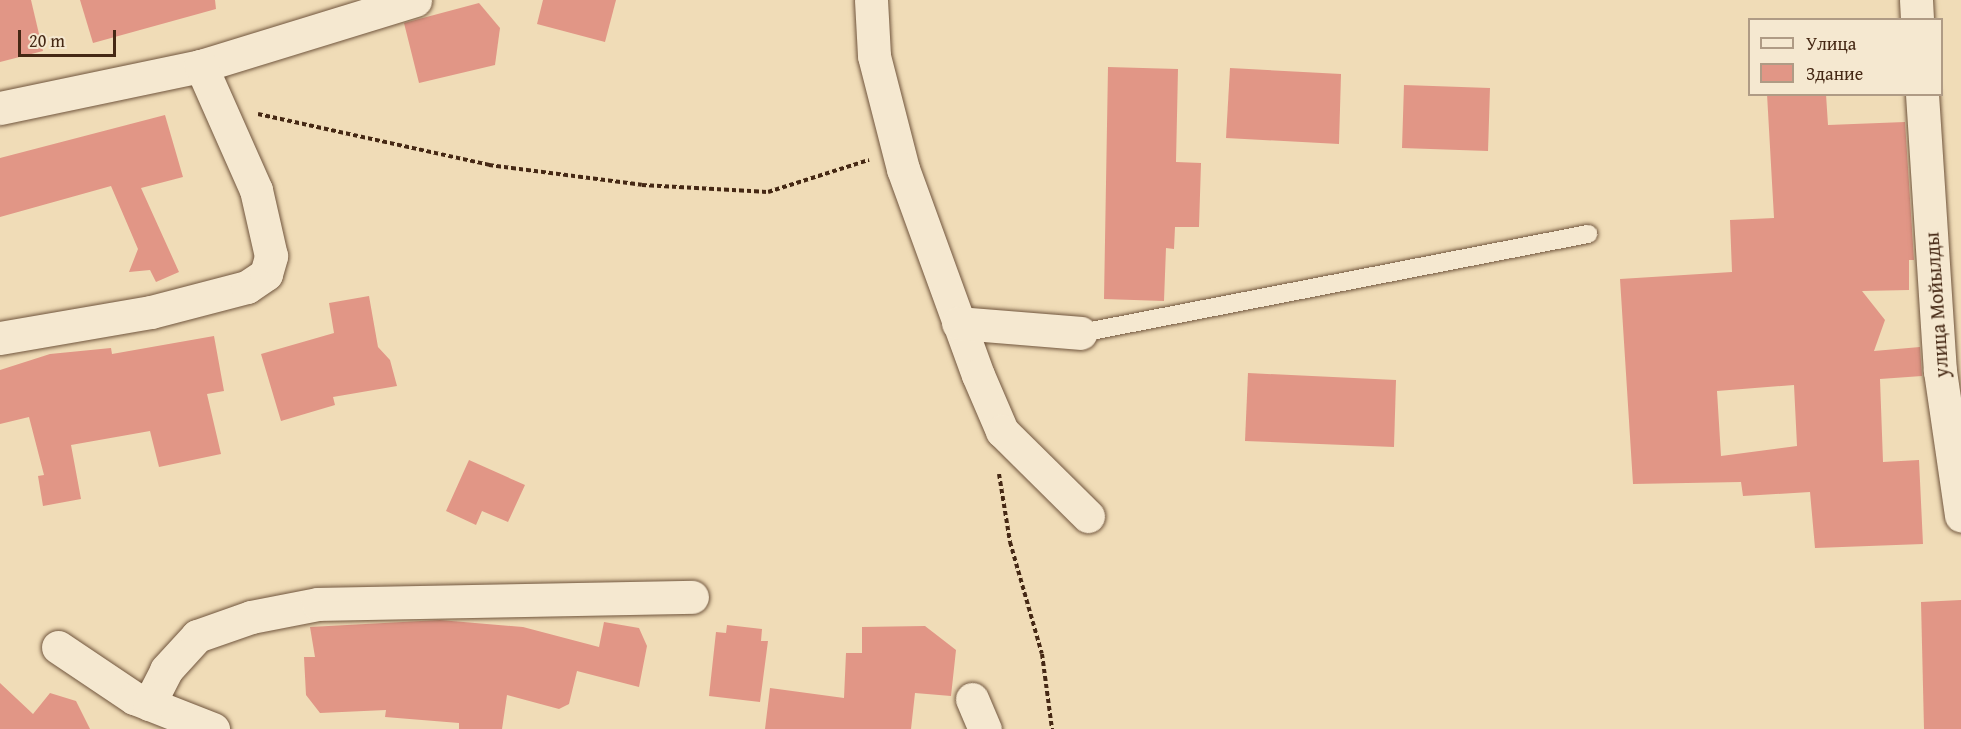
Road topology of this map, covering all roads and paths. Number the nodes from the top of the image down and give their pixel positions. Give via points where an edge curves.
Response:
1 (415, 0) edge
2 (871, 0) edge
3 (1916, 0) edge
4 (1917, 18) edge
5 (201, 66) junction
6 (1922, 96) edge
7 (0, 108) edge
8 (227, 114) junction
9 (898, 150) junction
10 (1588, 234) dead end
11 (958, 323) junction
12 (1081, 333) joint
13 (0, 338) edge
14 (1950, 370) edge
15 (1002, 431) junction
16 (1961, 515) edge
17 (1088, 516) dead end
18 (692, 597) dead end
19 (58, 646) dead end
20 (972, 699) dead end
21 (149, 704) junction
22 (213, 729) edge
23 (985, 729) edge
24 (1052, 729) edge

1 - 5 street
2 - 9 street via 874,56
3 - 4 street
5 - 7 street
5 - 8 street
6 - 14 street, улица Мойылды
8 - 9 path via 305,121 489,165 642,185 768,192
8 - 13 street via 256,190 271,256 266,274 247,287 151,312
9 - 11 street
10 - 12 lane
11 - 12 street
11 - 15 street
14 - 16 street, улица Мойылды
15 - 17 street
15 - 24 path via 999,479 1042,654
18 - 21 street via 318,604 251,617 197,636 166,670
19 - 21 street
20 - 23 street
21 - 22 street

